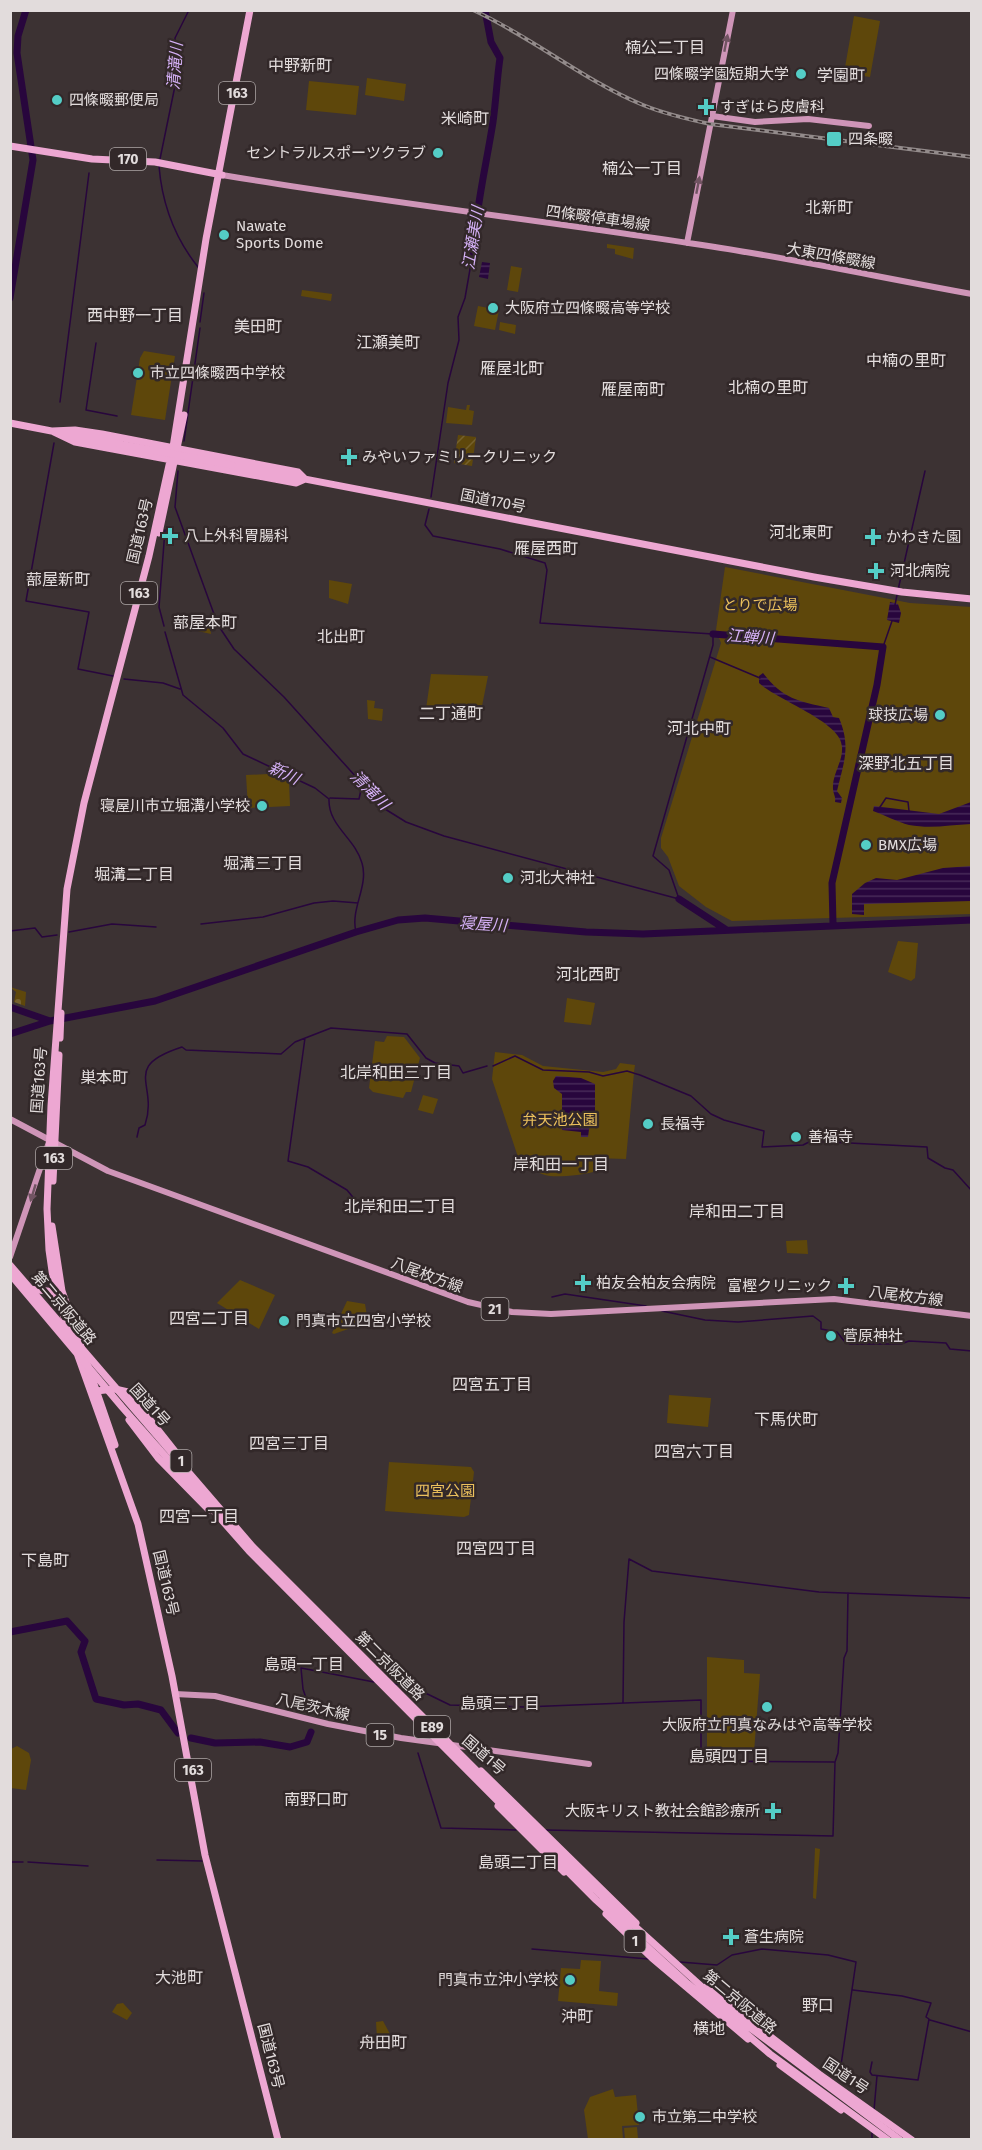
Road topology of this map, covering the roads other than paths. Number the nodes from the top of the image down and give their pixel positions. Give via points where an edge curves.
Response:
1 (252, 10) edge
2 (733, 10) edge
3 (712, 116) junction
4 (869, 126) dead end
5 (10, 146) edge
6 (220, 175) junction
7 (687, 243) junction
8 (972, 294) edge
9 (10, 423) edge
10 (52, 431) junction
11 (176, 448) junction
12 (173, 462) junction
13 (305, 479) junction
14 (972, 599) edge
15 (10, 1119) edge
16 (52, 1143) junction
17 (46, 1158) junction
18 (10, 1257) edge
19 (10, 1264) edge
20 (10, 1274) edge
21 (58, 1292) junction
22 (972, 1316) edge
23 (94, 1392) junction
24 (189, 1470) junction
25 (249, 1551) junction
26 (177, 1695) junction
27 (438, 1743) junction
28 (451, 1745) junction
29 (589, 1764) dead end
30 (280, 2139) edge
31 (886, 2139) edge
32 (900, 2139) edge
33 (912, 2139) edge

1 - 6 highway, 国道163号 / 163
3 -> 2 main road
3 - 4 main road via 755,122 810,119
7 -> 3 main road
5 - 6 highway, 170 via 92,159 155,162
6 - 7 main road, 四條畷停車場線
6 - 11 highway, 国道163号 / 163
7 - 8 main road, 大東四條畷線
9 - 10 highway, 国道170号
10 - 11 highway via 81,430
10 - 12 highway via 75,442
10 - 13 highway, 国道170号, bridge
11 - 12 highway, 国道163号 / 163
11 - 13 highway via 298,472
12 - 13 highway via 296,483
12 - 16 highway, 国道163号 / 163 via 76,855 59,1009
13 - 14 highway, 国道170号 via 902,592
15 - 16 main road, 八尾枚方線 / 21
16 - 17 highway, 国道163号 / 163
16 - 21 highway, 国道163号 / 163 via 52,1225
16 - 22 main road, 八尾枚方線 / 21 via 146,1186 493,1309 551,1314 834,1299
17 -> 18 main road
17 - 21 highway, 国道163号 / 163 via 49,1250
19 - 24 highway, 国道1号 / 1, bridge
19 - 32 highway, 第二京阪道路 / E89, bridge via 253,1547 606,1900 733,2015
20 - 21 highway via 30,1296 48,1297
20 - 25 highway, 国道1号 / 1, bridge
20 - 31 highway, 第二京阪道路 / E89, bridge via 249,1551 596,1900 770,2054
21 - 23 highway, 国道163号 / 163
23 - 24 highway, bridge via 128,1392
23 - 25 highway, bridge via 109,1395 158,1458
23 - 26 highway, 国道163号 / 163 via 141,1523 166,1625
24 - 28 highway, 国道1号 / 1, bridge via 254,1546
25 - 27 highway, 国道1号 / 1, bridge
26 - 27 main road, 八尾茨木線 / 15 via 215,1696 338,1726
26 - 30 highway, 国道163号 / 163 via 208,1855
27 - 28 main road, 八尾茨木線 / 15
27 - 31 highway, 国道1号 / 1 via 652,1958 815,2093
28 - 29 main road, 八尾茨木線 / 15
28 - 33 highway, 国道1号 / 1 via 508,1795 695,1977 819,2074

